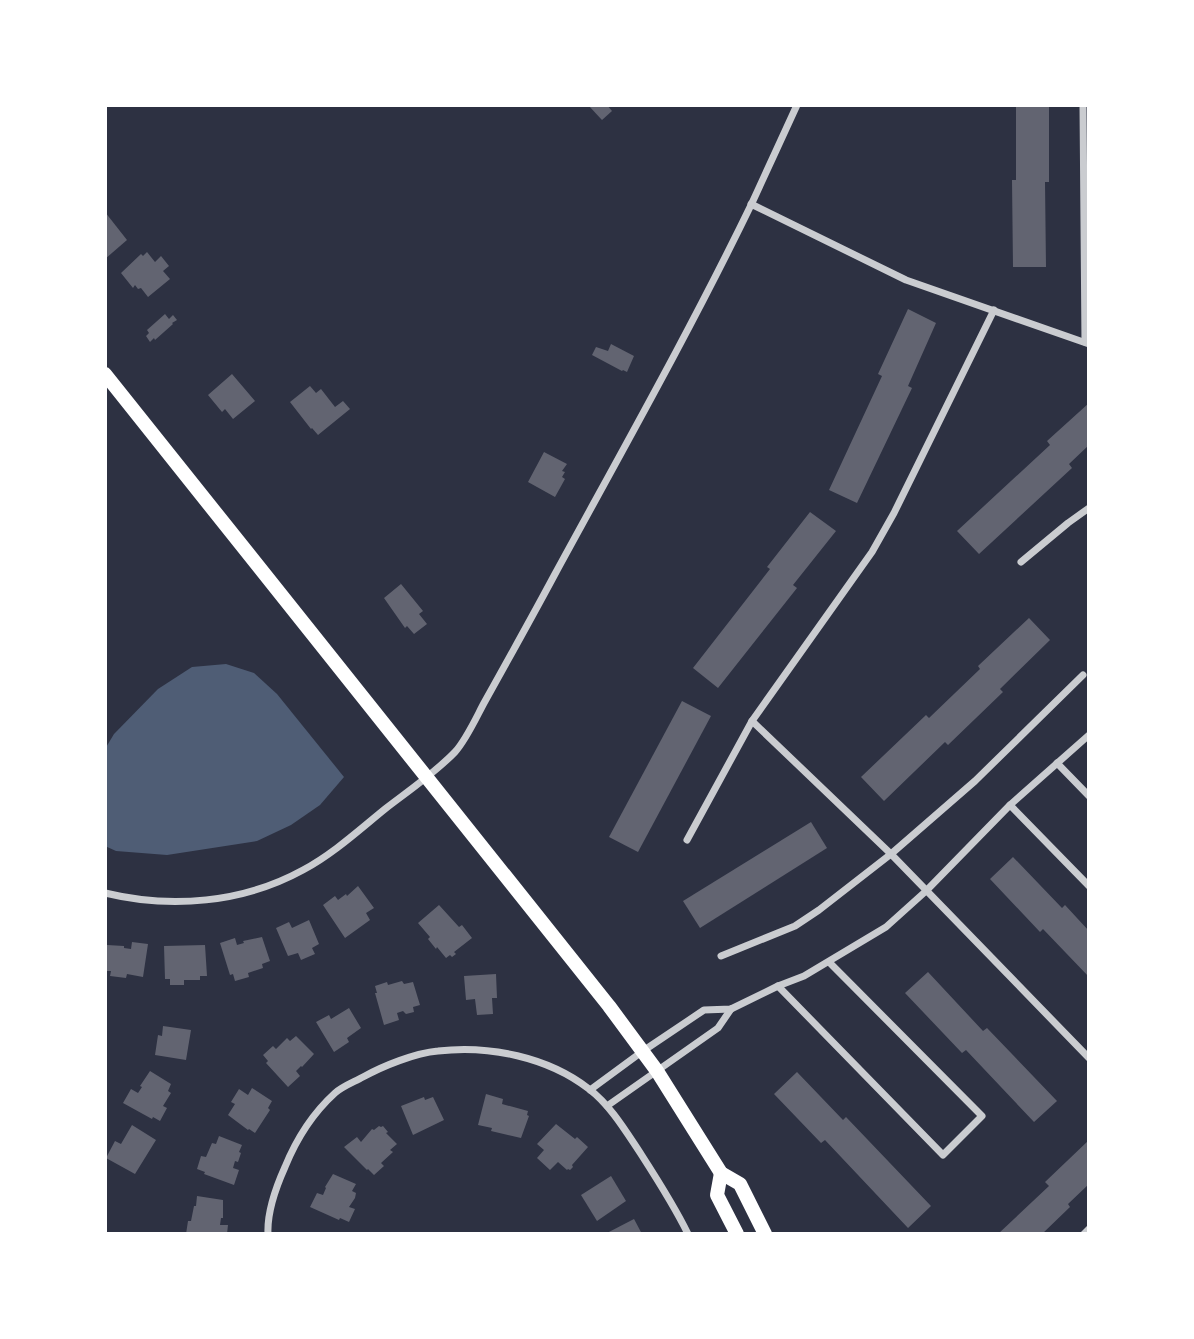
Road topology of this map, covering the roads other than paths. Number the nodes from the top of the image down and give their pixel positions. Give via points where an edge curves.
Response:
1 (797, 105) edge
2 (1083, 105) edge
3 (751, 204) junction
4 (994, 310) junction
5 (1087, 343) edge
6 (105, 374) edge
7 (1089, 508) edge
8 (1021, 562) dead end
9 (1083, 675) dead end
10 (752, 721) junction
11 (1089, 735) edge
12 (1057, 763) junction
13 (426, 777) junction
14 (1089, 796) edge
15 (1010, 805) junction
16 (687, 841) dead end
17 (891, 855) junction
18 (1089, 886) edge
19 (926, 891) junction
20 (105, 893) edge
21 (720, 956) dead end
22 (829, 962) junction
23 (778, 986) junction
24 (731, 1010) junction
25 (643, 1051) junction
26 (1089, 1058) edge
27 (657, 1071) junction
28 (590, 1090) junction
29 (607, 1106) junction
30 (721, 1174) junction
31 (1089, 1229) edge
32 (268, 1234) edge
33 (688, 1234) edge
34 (737, 1234) edge
35 (765, 1234) edge
36 (1084, 1234) edge

1 - 3 street
2 - 5 street
3 - 4 street via 906,280
3 - 13 street via 520,640 457,751
4 - 5 street
4 - 10 street via 872,552
6 - 13 main road
7 - 8 street
9 - 17 street
10 - 16 street
10 - 17 street
11 - 12 street
12 - 14 street
12 - 15 street
13 - 20 street via 322,858 279,881 224,898 192,902
13 - 25 main road
15 - 18 street
15 - 19 street
17 - 19 street
17 - 21 street via 795,926
19 - 22 street via 886,927
19 - 26 street
22 - 23 street
22 - 23 street via 982,1116 943,1155
23 - 24 street
24 - 25 street via 704,1010
24 - 27 street via 718,1028
25 - 27 main road
25 - 28 street
27 - 29 street
27 - 30 main road
28 - 29 street
28 - 32 street via 551,1068 490,1050 436,1051 384,1065 337,1091 312,1117 280,1178
29 - 33 street
30 - 34 main road via 718,1195
30 - 35 main road via 740,1184
31 - 36 street

